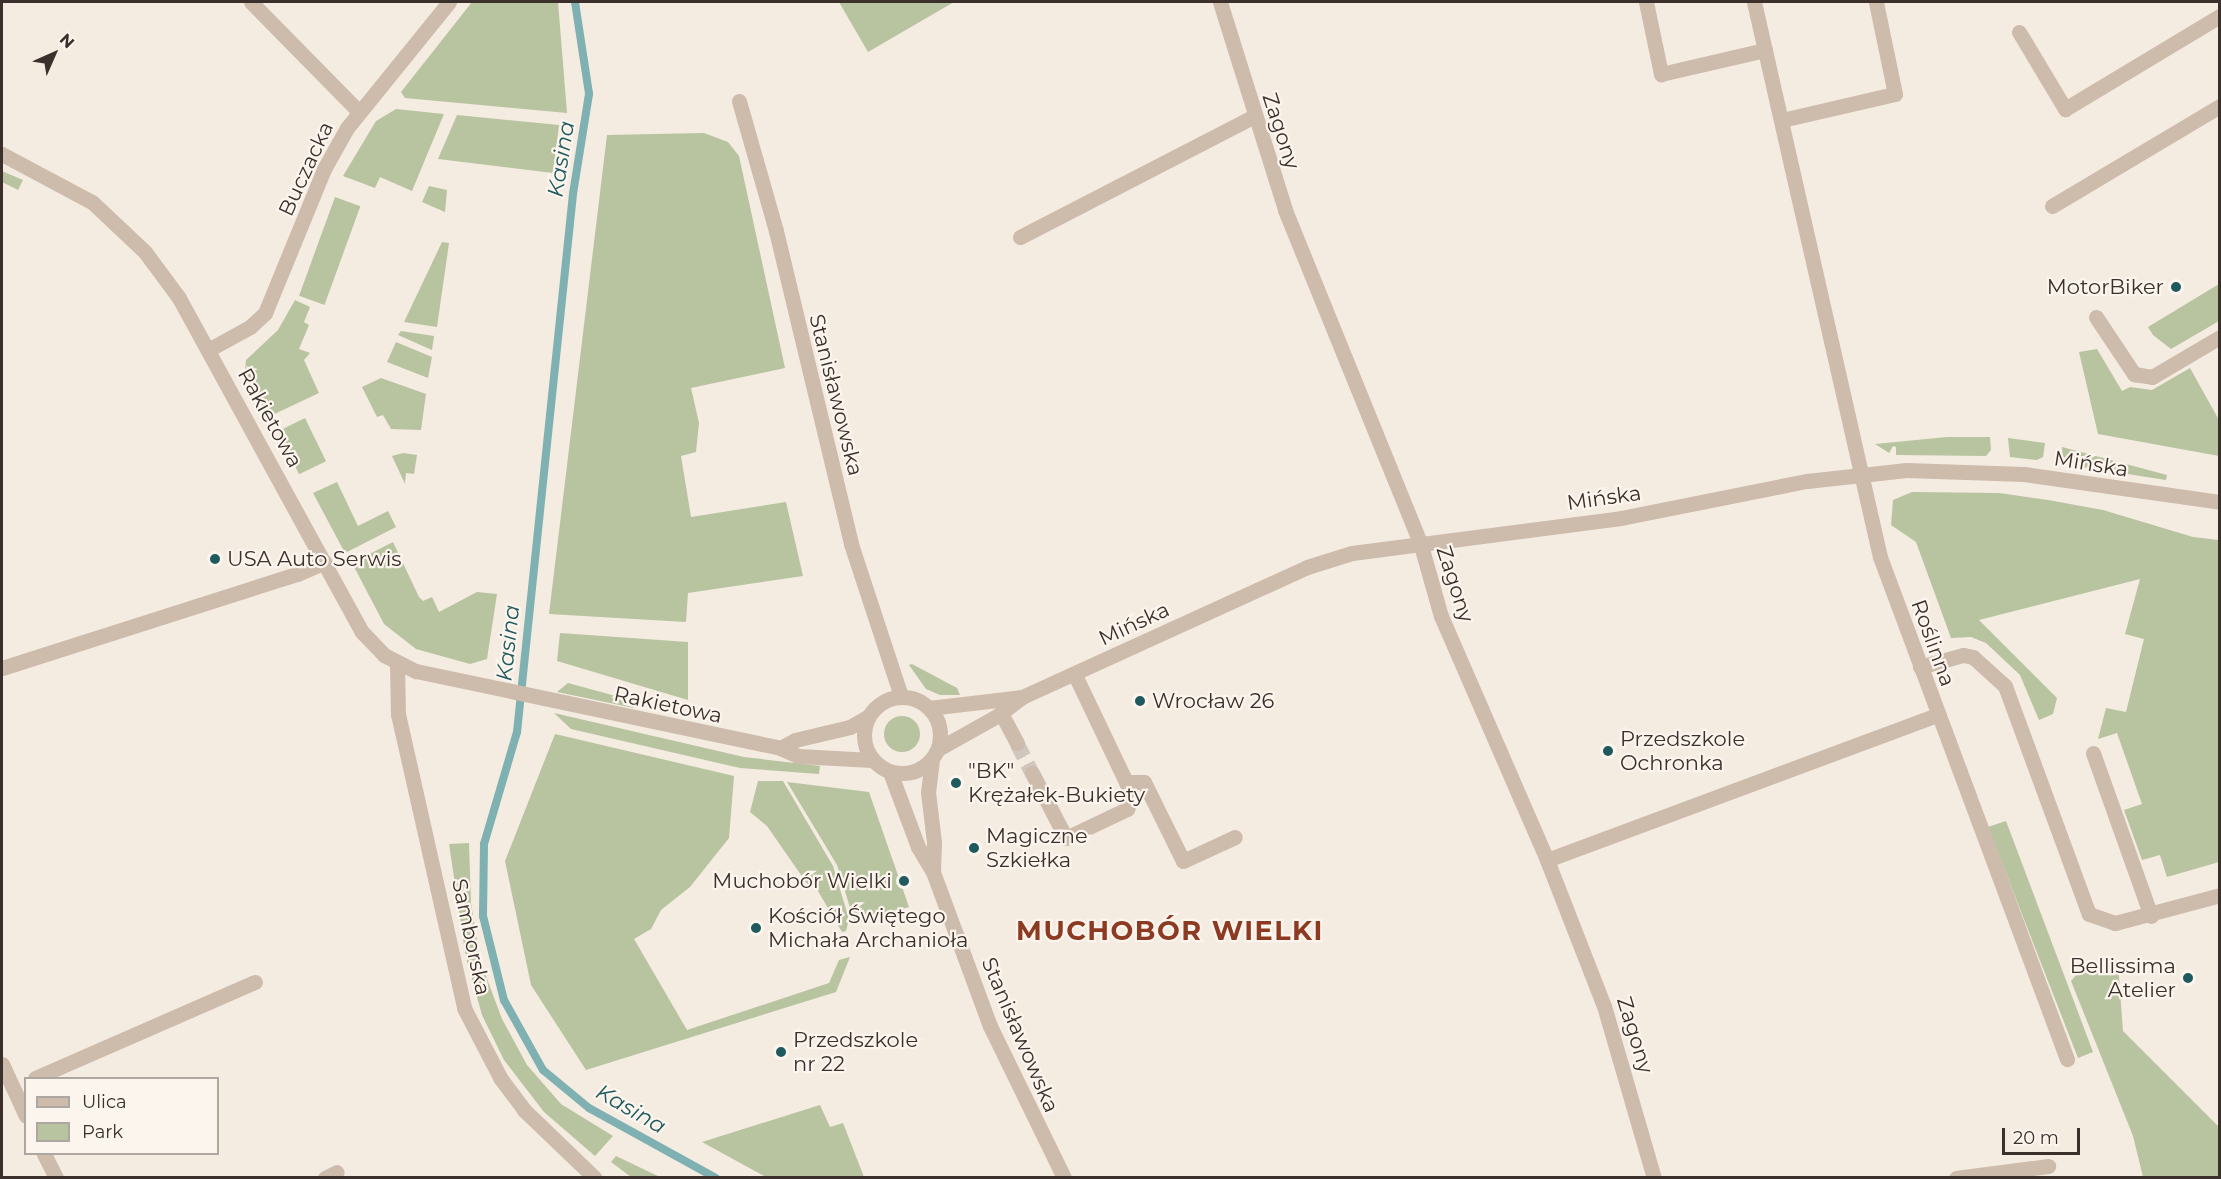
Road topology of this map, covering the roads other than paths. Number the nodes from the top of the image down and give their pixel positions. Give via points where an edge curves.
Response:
1 (251, 2) edge
2 (449, 2) edge
3 (1220, 2) edge
4 (1646, 2) edge
5 (1754, 2) edge
6 (1876, 2) edge
7 (2220, 16) edge
8 (2019, 32) dead end
9 (1765, 50) junction
10 (739, 101) dead end
11 (2220, 106) edge
12 (359, 112) junction
13 (1254, 116) junction
14 (1782, 120) junction
15 (2, 154) edge
16 (2052, 206) dead end
17 (1020, 237) dead end
18 (2096, 317) dead end
19 (2220, 337) edge
20 (208, 350) junction
21 (1864, 474) junction
22 (2220, 502) edge
23 (1420, 542) junction
24 (325, 562) junction
25 (397, 663) junction
26 (1920, 667) junction
27 (2, 668) edge
28 (1075, 675) junction
29 (902, 696) junction
30 (1022, 697) junction
31 (929, 708) junction
32 (1001, 713) junction
33 (1937, 715) junction
34 (867, 717) junction
35 (1017, 744) tunnel mouth
36 (780, 748) junction
37 (2093, 753) dead end
38 (935, 754) junction
39 (872, 760) junction
40 (890, 772) junction
41 (1032, 773) tunnel mouth
42 (1126, 782) junction
43 (1235, 837) dead end
44 (1547, 860) junction
45 (933, 873) junction
46 (2220, 895) edge
47 (2151, 916) junction
48 (255, 982) dead end
49 (2067, 1059) dead end
50 (2, 1064) edge
51 (37, 1077) edge
52 (19, 1086) edge
53 (24, 1107) edge
54 (44, 1155) edge
55 (2048, 1166) dead end
56 (56, 1178) edge
57 (595, 1178) edge
58 (1064, 1178) edge
59 (1654, 1178) edge
60 (1956, 1178) edge

1 - 12 street
2 - 12 street, Buczacka
3 - 13 street, Zagony
4 - 9 street via 1661,74
5 - 9 street, Roślinna
6 - 14 street via 1895,93
7 - 8 street via 2065,109
9 - 14 street, Roślinna
10 - 29 street, Stanisławowska via 776,231 851,544
11 - 16 street
12 - 20 street, Buczacka via 324,169 265,313 250,327
13 - 17 street
13 - 23 street, Zagony via 1285,210
14 - 21 street, Roślinna
15 - 20 street, Rakietowa via 92,202 113,219 170,285
18 - 19 street via 2134,374 2152,377
20 - 24 street, Rakietowa
21 - 22 street, Mińska via 1956,469 2024,474
21 - 23 street, Mińska via 1621,518
21 - 26 street, Roślinna via 1880,557
23 - 28 street, Mińska via 1352,553 1307,567
23 - 44 street, Zagony via 1441,616
24 - 25 street, Rakietowa via 362,632
24 - 27 street
25 - 36 street, Rakietowa via 416,671 548,701
25 - 57 street, Samborska via 398,714 464,1008 495,1069 524,1110
26 - 33 street, Roślinna
26 - 47 street via 1963,655 1983,664 2005,686 2089,914 2115,923
28 - 30 street, Mińska
28 - 42 street
29 - 31 street
29 - 34 street via 881,702
30 - 31 street, Mińska
30 - 32 street, Mińska
31 - 38 street via 940,727
32 - 35 street
32 - 38 street, Mińska
33 - 44 street
33 - 49 street, Roślinna
34 - 36 street via 850,728 795,740
34 - 39 street via 863,739
36 - 39 street, Rakietowa via 798,756
37 - 47 street
38 - 40 street via 913,772
38 - 45 street, Stanisławowska via 928,792
39 - 40 street
40 - 45 street, Stanisławowska via 918,848
41 - 42 street via 1065,838 1127,809 1131,797
42 - 43 street via 1144,782 1183,861
44 - 59 street, Zagony via 1604,1006
45 - 58 street, Stanisławowska via 990,1026
46 - 47 street
48 - 51 street
50 - 52 street
52 - 53 street
54 - 56 street
55 - 60 street

